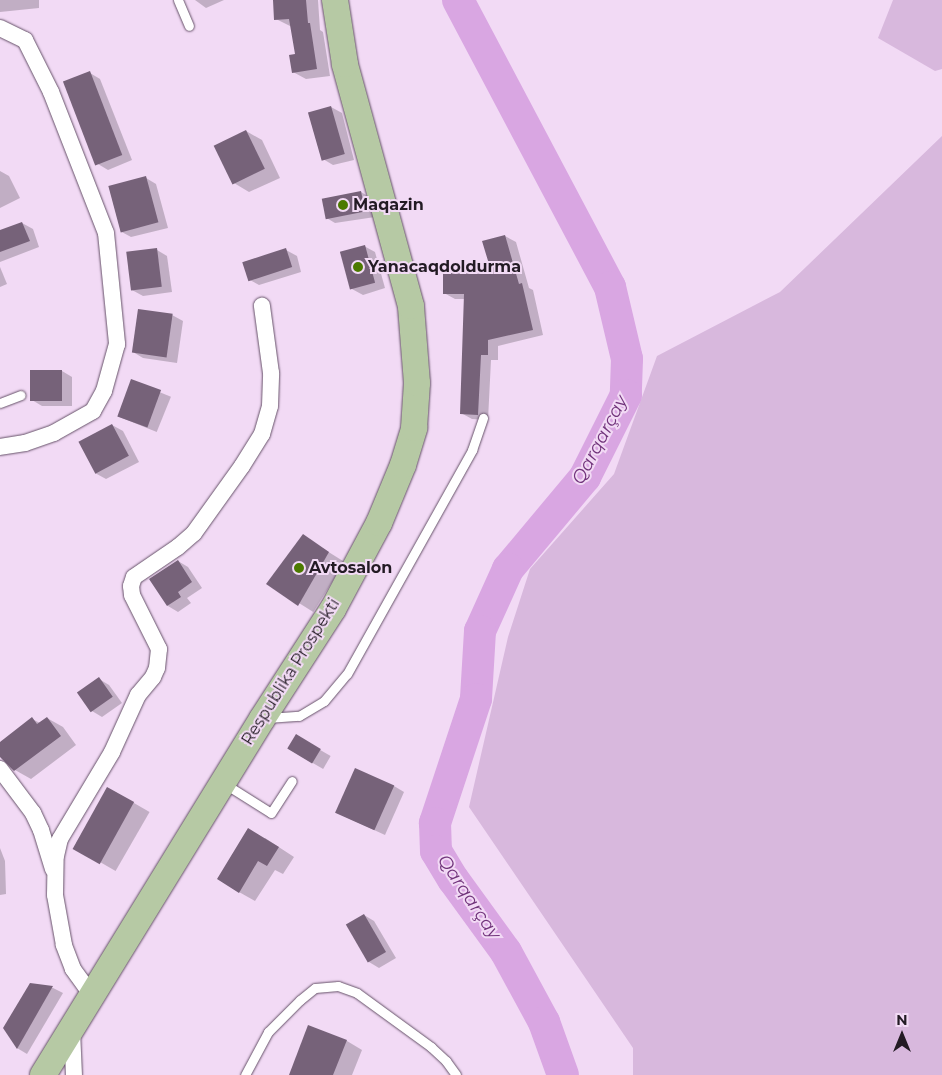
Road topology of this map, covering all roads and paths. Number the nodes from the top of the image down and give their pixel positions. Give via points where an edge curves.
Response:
1 (178, 0) edge
2 (335, 0) edge
3 (189, 26) dead end
4 (0, 28) edge
5 (262, 306) dead end
6 (20, 395) dead end
7 (0, 403) edge
8 (483, 418) dead end
9 (0, 447) edge
10 (262, 719) junction
11 (0, 769) edge
12 (292, 781) dead end
13 (222, 782) junction
14 (54, 873) junction
15 (91, 994) junction
16 (72, 1025) junction
17 (43, 1075) edge
18 (74, 1075) edge
19 (245, 1075) edge
20 (456, 1075) edge

1 - 3 lane
2 - 10 main road, Respublika Prospekti via 345,64 411,306 417,383 414,428 379,523 333,609
4 - 9 street via 25,40 51,92 106,233 117,344 104,391 93,411 54,433
5 - 14 street via 271,373 270,406 262,434 194,533 134,577 130,586 132,595 159,649 157,668 138,694 112,752 60,839
6 - 7 lane
8 - 10 lane via 472,450 347,674 324,701 299,716
10 - 13 main road, Respublika Prospekti
11 - 14 street via 42,830
12 - 13 lane via 271,813
13 - 15 main road, Respublika Prospekti
14 - 15 street via 64,945 73,969
15 - 16 main road, Respublika Prospekti
16 - 17 main road, Respublika Prospekti
16 - 18 street
19 - 20 lane via 268,1032 300,1000 315,988 338,986 357,993 431,1047

